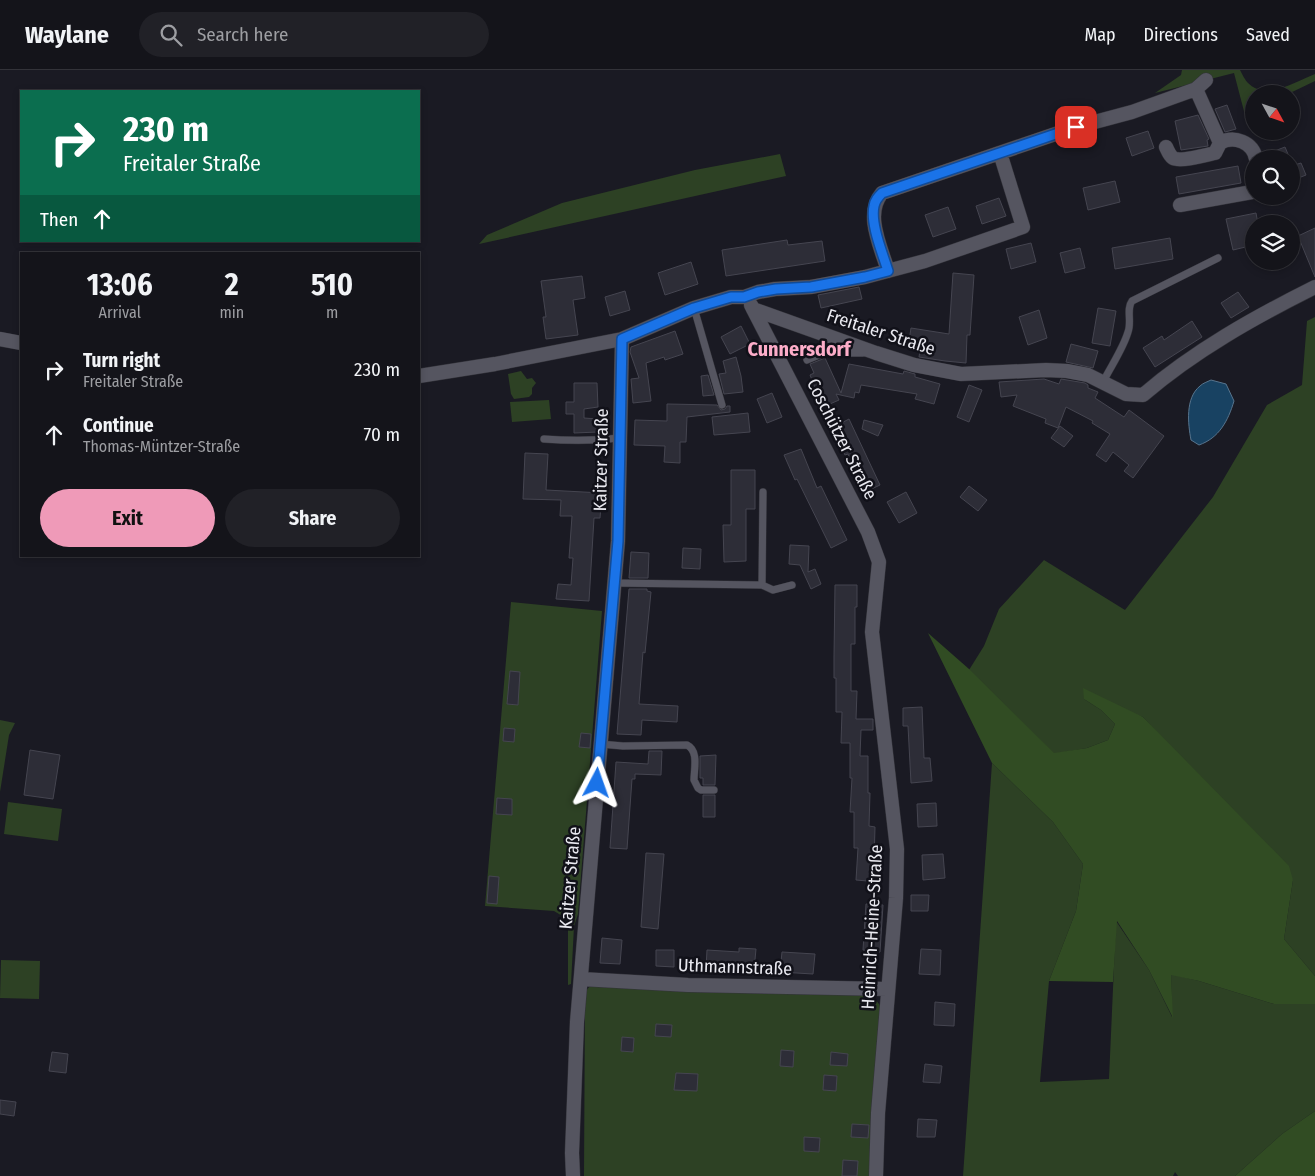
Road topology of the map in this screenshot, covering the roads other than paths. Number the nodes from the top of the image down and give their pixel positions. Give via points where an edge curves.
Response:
1 (1220, 143) junction
2 (1166, 147) dead end
3 (1253, 150) edge
4 (1000, 153) junction
5 (1245, 193) edge
6 (1180, 205) dead end
7 (1218, 258) dead end
8 (888, 271) junction
9 (1315, 287) edge
10 (744, 297) junction
11 (694, 308) junction
12 (753, 308) junction
13 (0, 339) edge
14 (622, 339) junction
15 (20, 343) edge
16 (876, 353) junction
17 (808, 360) dead end
18 (420, 376) edge
19 (1103, 382) junction
20 (722, 405) dead end
21 (620, 438) junction
22 (544, 439) dead end
23 (763, 492) dead end
24 (879, 562) joint
25 (614, 583) junction
26 (762, 585) junction
27 (792, 585) dead end
28 (600, 744) junction
29 (714, 790) dead end
30 (581, 979) junction
31 (887, 989) junction
32 (573, 1176) edge
33 (876, 1176) edge

1 - 2 street via 1215,153 1176,159
1 - 3 street via 1226,139 1239,140 1249,144
1 - 4 street via 1201,85 1132,112
4 - 8 street via 882,193 876,199 874,222
4 - 8 street via 1023,227
5 - 6 street
7 - 19 lane via 1132,301 1129,331
8 - 10 street
9 - 19 street, Freitaler Straße via 1215,343 1143,395 1126,394
10 - 11 street via 731,297
10 - 12 street
11 - 14 street
11 - 20 lane
12 - 16 street, Freitaler Straße
12 - 24 street, Coschützer Straße via 868,532
13 - 15 street
14 - 18 street
14 - 21 street, Kaitzer Straße
16 - 17 lane via 824,353
16 - 19 street, Freitaler Straße via 914,365 961,374 1067,371
21 - 22 lane
21 - 25 street, Kaitzer Straße
23 - 26 lane
24 - 31 street, Heinrich-Heine-Straße via 872,632 897,849
25 - 26 lane
25 - 28 street, Kaitzer Straße
26 - 27 lane via 773,590
28 - 29 lane via 687,745 694,754 695,784 701,790
28 - 30 street, Kaitzer Straße
30 - 31 street, Uthmannstraße
30 - 32 street, Kaitzer Straße
31 - 33 street, Heinrich-Heine-Straße

